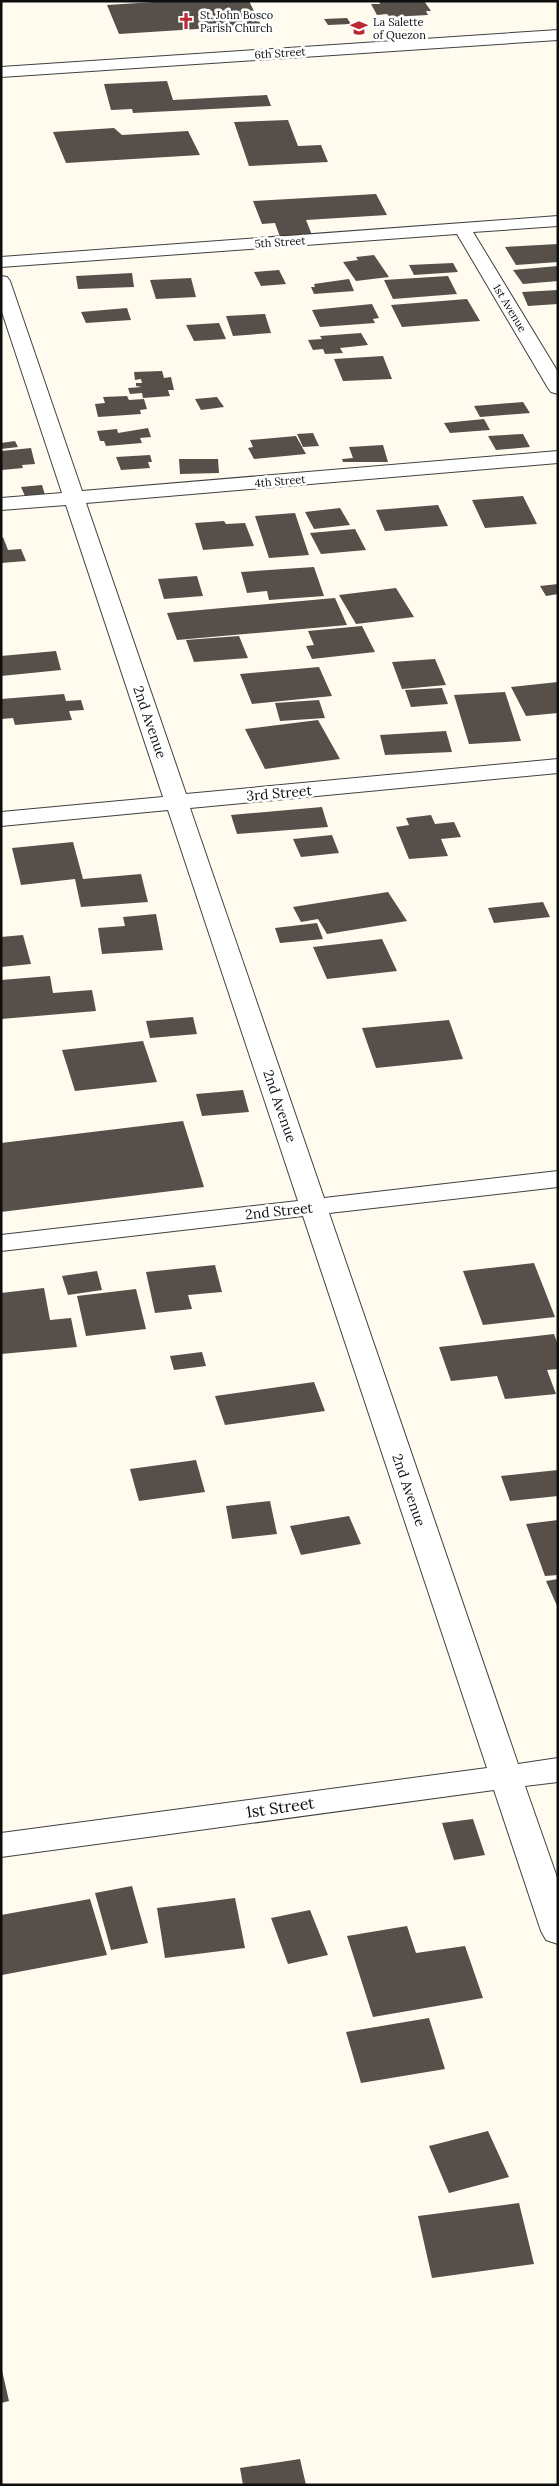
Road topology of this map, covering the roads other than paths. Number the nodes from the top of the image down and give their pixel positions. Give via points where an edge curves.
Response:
1 (558, 35) edge
2 (1, 72) edge
3 (558, 221) edge
4 (462, 228) junction
5 (1, 262) edge
6 (1, 281) edge
7 (558, 388) edge
8 (558, 457) edge
9 (75, 498) junction
10 (1, 504) edge
11 (558, 766) edge
12 (177, 802) junction
13 (1, 819) edge
14 (558, 1179) edge
15 (314, 1207) junction
16 (1, 1243) edge
17 (558, 1770) edge
18 (506, 1777) junction
19 (1, 1845) edge
20 (558, 1932) edge

1 - 2 street, 6th Street
3 - 4 street, 5th Street
4 - 5 street, 5th Street
4 - 7 street, 1st Avenue
6 - 9 street, 2nd Avenue
8 - 9 street, 4th Street
9 - 10 street, 4th Street
9 - 12 street, 2nd Avenue
11 - 12 street, 3rd Street
12 - 13 street, 3rd Street
12 - 15 street, 2nd Avenue
14 - 15 street, 2nd Street
15 - 16 street, 2nd Street
15 - 18 street, 2nd Avenue
17 - 18 street, 1st Street
18 - 19 street, 1st Street
18 - 20 street, 2nd Avenue

